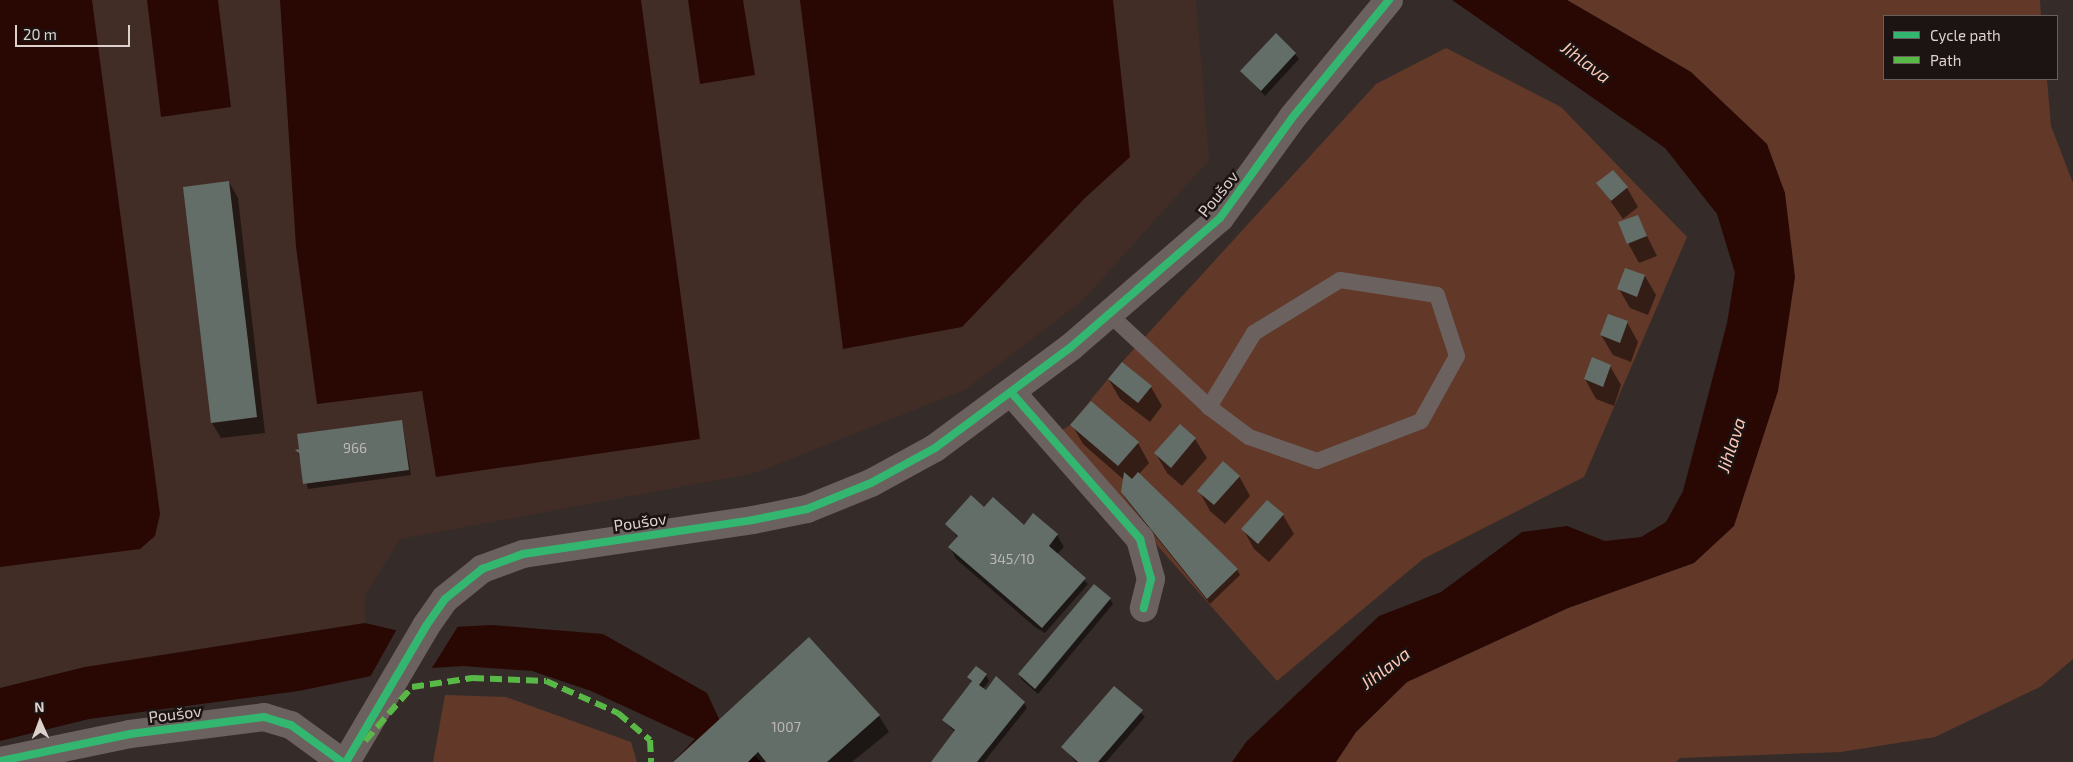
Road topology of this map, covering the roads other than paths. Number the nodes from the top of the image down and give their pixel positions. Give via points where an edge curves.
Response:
1 (1382, 10) edge
2 (1108, 313) junction
3 (1011, 392) junction
4 (1209, 407) junction
5 (1144, 608) dead end
6 (0, 761) edge
7 (342, 762) edge
8 (346, 762) edge

1 - 2 street, Poušov via 1292,118 1220,218
2 - 3 street, Poušov
2 - 4 lane
3 - 5 street via 1140,539 1150,579
3 - 8 street, Poušov via 935,448 871,483 807,509 523,554 482,569 445,600
4 - 4 lane via 1248,437 1317,461 1422,421 1458,356 1437,295 1340,280 1254,333
6 - 7 street, Poušov via 130,734 264,717 291,726

